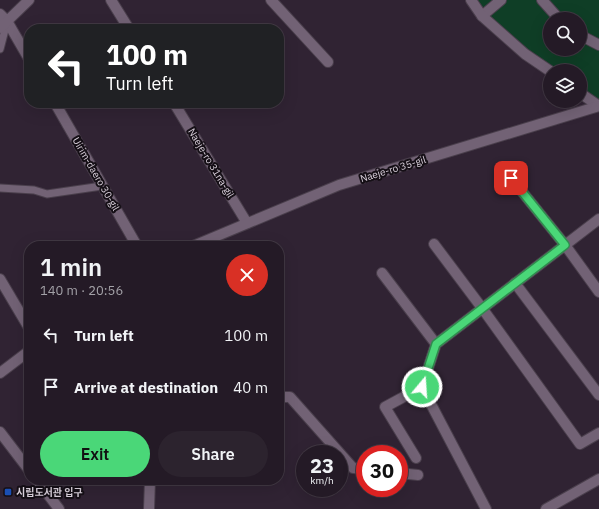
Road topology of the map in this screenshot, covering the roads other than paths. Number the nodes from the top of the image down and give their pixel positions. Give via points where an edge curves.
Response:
1 (29, 0) edge
2 (111, 0) edge
3 (471, 0) edge
4 (500, 0) edge
5 (542, 0) edge
6 (273, 1) edge
7 (553, 12) edge
8 (482, 16) junction
9 (2, 21) edge
10 (126, 24) edge
11 (587, 39) edge
12 (599, 45) edge
13 (0, 49) edge
14 (24, 52) edge
15 (328, 62) dead end
16 (543, 66) edge
17 (587, 97) edge
18 (599, 106) edge
19 (58, 108) edge
20 (177, 108) edge
21 (511, 178) dead end
22 (102, 186) junction
23 (0, 188) edge
24 (599, 218) edge
25 (247, 223) junction
26 (134, 241) edge
27 (205, 241) edge
28 (434, 244) dead end
29 (565, 245) junction
30 (382, 274) dead end
31 (0, 279) edge
32 (516, 283) junction
33 (599, 292) edge
34 (482, 308) junction
35 (24, 320) edge
36 (436, 344) junction
37 (24, 356) edge
38 (0, 373) edge
39 (422, 387) junction
40 (599, 394) edge
41 (284, 397) edge
42 (0, 432) edge
43 (599, 434) edge
44 (416, 458) dead end
45 (24, 463) edge
46 (356, 468) edge
47 (408, 474) edge
48 (418, 475) dead end
49 (599, 479) edge
50 (40, 485) edge
51 (150, 485) edge
52 (59, 509) edge
53 (149, 509) edge
54 (486, 509) edge
55 (546, 509) edge

1 - 9 street
2 - 10 street
3 - 8 street
4 - 8 street
5 - 7 street
6 - 15 street
8 - 16 street
9 - 13 lane
9 - 14 street
11 - 12 street
17 - 18 street
18 - 25 street, Naeje-ro 35-gil via 340,185
19 - 22 street, Uirim-daero 30-gil
20 - 25 street, Naeje-ro 31na-gil
21 - 29 street
22 - 23 lane via 46,194 34,190
22 - 26 street, Uirim-daero 30-gil
24 - 29 street
25 - 27 street, Naeje-ro 35-gil
28 - 34 street
29 - 32 street
29 - 33 street
30 - 36 street
31 - 35 street
32 - 34 street
32 - 40 street
34 - 36 street
34 - 43 street via 580,444
36 - 39 street
37 - 38 street
39 - 44 street via 385,408
39 - 54 street
41 - 46 street via 290,397 353,468
42 - 45 street
47 - 48 street
49 - 55 street
50 - 52 street
51 - 53 street

